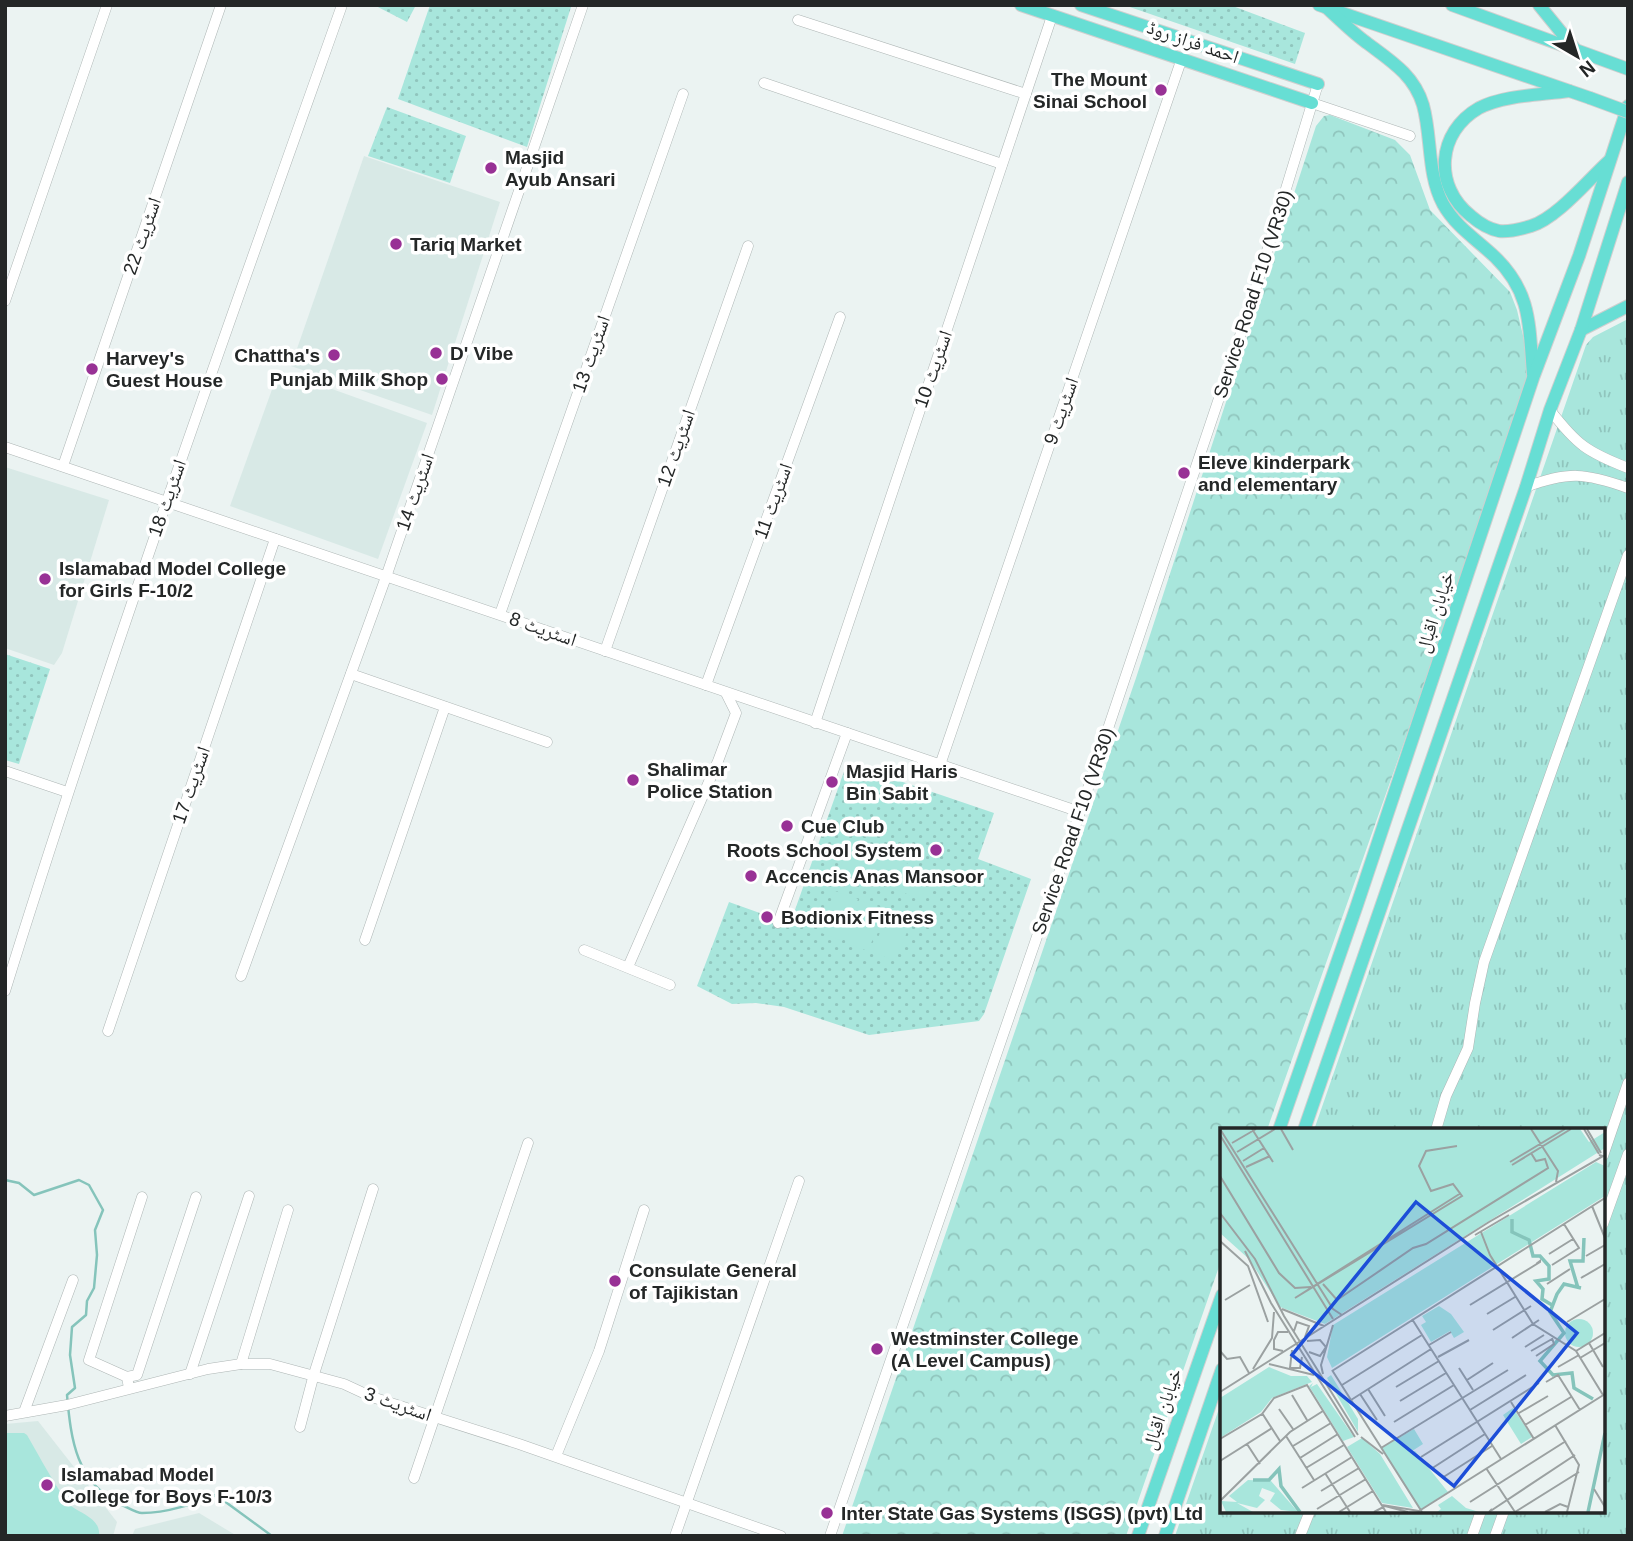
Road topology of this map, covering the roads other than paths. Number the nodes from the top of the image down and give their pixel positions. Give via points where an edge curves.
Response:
1 (107, 5) edge
2 (221, 5) edge
3 (583, 5) edge
4 (1021, 5) edge
5 (1081, 5) edge
6 (1452, 5) edge
7 (1539, 5) edge
8 (1323, 7) edge
9 (341, 8) dead end
10 (1052, 16) junction
11 (798, 20) dead end
12 (1576, 50) junction
13 (1182, 58) junction
14 (1628, 69) edge
15 (764, 83) dead end
16 (1318, 84) joint
17 (1569, 91) junction
18 (683, 94) dead end
19 (1026, 94) junction
20 (1312, 103) junction
21 (1628, 106) edge
22 (1628, 112) edge
23 (1410, 136) dead end
24 (1610, 159) junction
25 (1002, 164) junction
26 (1628, 182) edge
27 (748, 246) dead end
28 (5, 301) edge
29 (1628, 306) edge
30 (840, 317) dead end
31 (1581, 330) junction
32 (1533, 378) junction
33 (1550, 410) junction
34 (5, 447) edge
35 (63, 466) junction
36 (1628, 468) edge
37 (1525, 487) junction
38 (1628, 488) edge
39 (166, 502) junction
40 (275, 539) junction
41 (1628, 555) edge
42 (386, 577) junction
43 (500, 614) junction
44 (605, 651) junction
45 (351, 674) junction
46 (706, 685) junction
47 (726, 693) junction
48 (445, 708) junction
49 (815, 723) junction
50 (847, 733) junction
51 (547, 742) dead end
52 (940, 765) junction
53 (5, 771) edge
54 (67, 792) junction
55 (1080, 813) junction
56 (778, 923) dead end
57 (365, 940) dead end
58 (584, 950) dead end
59 (628, 967) junction
60 (241, 976) dead end
61 (670, 985) dead end
62 (5, 991) edge
63 (108, 1031) dead end
64 (1628, 1083) edge
65 (1280, 1128) edge
66 (1305, 1128) edge
67 (1437, 1128) edge
68 (528, 1143) dead end
69 (1605, 1150) edge
70 (1628, 1154) edge
71 (799, 1181) dead end
72 (373, 1189) dead end
73 (249, 1196) dead end
74 (142, 1197) dead end
75 (196, 1197) dead end
76 (288, 1210) dead end
77 (644, 1210) dead end
78 (1605, 1218) edge
79 (73, 1280) dead end
80 (1220, 1301) edge
81 (241, 1364) junction
82 (190, 1374) junction
83 (314, 1374) junction
84 (1220, 1375) edge
85 (128, 1382) junction
86 (24, 1412) junction
87 (5, 1416) edge
88 (435, 1417) junction
89 (300, 1427) dead end
90 (556, 1456) junction
91 (414, 1478) dead end
92 (686, 1504) junction
93 (1309, 1513) edge
94 (1479, 1513) edge
95 (1503, 1513) edge
96 (675, 1536) edge
97 (781, 1536) edge
98 (830, 1536) edge
99 (1138, 1536) edge
100 (1165, 1536) edge
101 (1300, 1536) edge
102 (1472, 1536) edge
103 (1496, 1536) edge

1 - 28 street
2 - 35 street, اسٹریٹ 22
3 - 42 street, اسٹریٹ 14
4 - 10 main road, احمد فراز روڈ
5 - 16 main road, احمد فراز روڈ
6 - 12 main road
7 - 12 main road
8 - 17 main road
8 - 32 main road via 1410,77 1422,103 1441,201 1465,233 1513,276 1524,296
9 - 39 street, اسٹریٹ 18
10 - 13 main road, احمد فراز روڈ
10 - 19 street, اسٹریٹ 10
11 - 19 street
12 - 14 main road
13 - 20 main road, احمد فراز روڈ
13 - 52 street, اسٹریٹ 9
15 - 25 street
16 - 20 street, Service Road F10 (VR30)
17 - 22 main road, bridge
17 - 24 main road via 1497,102 1454,128 1444,163 1453,195 1465,211 1497,231 1534,226 1551,216
18 - 43 street, اسٹریٹ 13
19 - 25 street, اسٹریٹ 10
20 - 23 street
20 - 55 street, Service Road F10 (VR30) via 1252,300
21 - 24 main road, خیابان اقبال
24 - 32 main road, خیابان اقبال
25 - 49 street, اسٹریٹ 10
26 - 31 main road
27 - 44 street, اسٹریٹ 12
29 - 31 main road
30 - 46 street, اسٹریٹ 11
31 - 33 main road
32 - 65 main road, خیابان اقبال
33 - 36 street via 1583,447
33 - 37 main road
34 - 35 street, اسٹریٹ 8
35 - 39 street, اسٹریٹ 8
37 - 38 street via 1563,475 1587,476
37 - 66 main road
39 - 40 street, اسٹریٹ 8
39 - 54 street, اسٹریٹ 18
40 - 42 street, اسٹریٹ 8
40 - 63 street, اسٹریٹ 17
41 - 67 street via 1484,962 1468,1048
42 - 43 street, اسٹریٹ 8
42 - 45 street, اسٹریٹ 14
43 - 44 street, اسٹریٹ 8
44 - 46 street, اسٹریٹ 8
45 - 48 street
45 - 60 street, اسٹریٹ 14
46 - 47 street, اسٹریٹ 8
47 - 49 street, اسٹریٹ 8
47 - 59 street via 736,713
48 - 51 street
48 - 57 street
49 - 50 street, اسٹریٹ 8
50 - 52 street, اسٹریٹ 8
50 - 56 street
52 - 55 street, اسٹریٹ 8
53 - 54 street
54 - 62 street, اسٹریٹ 18
55 - 98 street, Service Road F10 (VR30)
58 - 59 street
59 - 61 street
64 - 69 street
68 - 88 street
70 - 78 street
71 - 92 street
72 - 83 street
73 - 82 street
74 - 85 street via 89,1360
75 - 85 street via 137,1375
76 - 81 street
77 - 90 street via 599,1351
79 - 86 street
80 - 99 main road, خیابان اقبال
81 - 82 street, اسٹریٹ 3
81 - 83 street, اسٹریٹ 3 via 270,1364
82 - 85 street, اسٹریٹ 3
83 - 88 street, اسٹریٹ 3
83 - 89 street
84 - 100 main road
85 - 86 street, اسٹریٹ 3 via 67,1405
86 - 87 street, اسٹریٹ 3
88 - 90 street, اسٹریٹ 3
88 - 91 street
90 - 92 street, اسٹریٹ 3
92 - 96 street
92 - 97 street, اسٹریٹ 3
93 - 101 street
94 - 102 street
95 - 103 street

